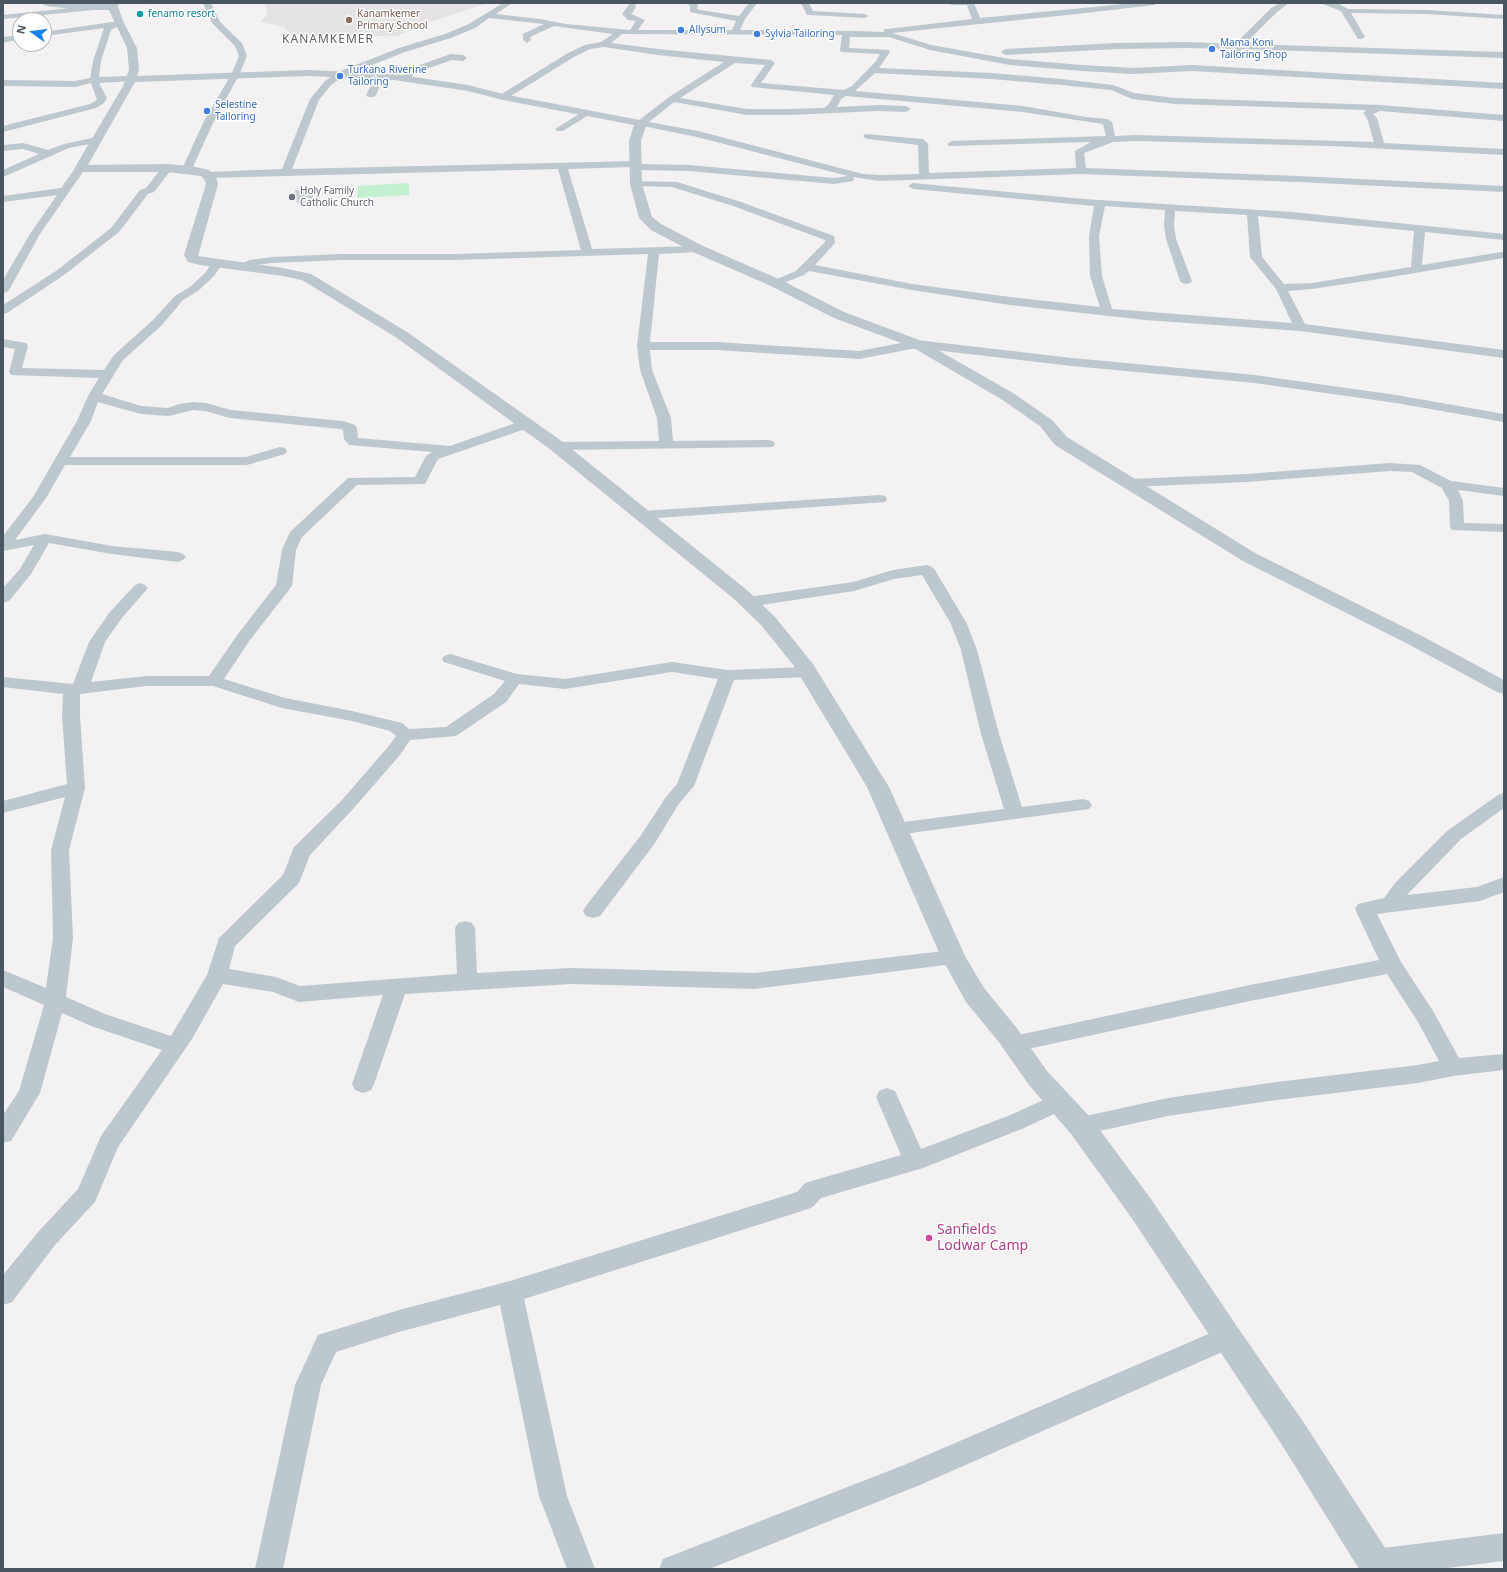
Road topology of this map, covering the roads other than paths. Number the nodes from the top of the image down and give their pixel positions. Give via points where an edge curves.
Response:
1 (46, 3) edge
2 (207, 3) edge
3 (508, 3) edge
4 (691, 3) edge
5 (753, 3) edge
6 (805, 3) edge
7 (952, 3) edge
8 (970, 3) edge
9 (1154, 3) edge
10 (1285, 3) edge
11 (1324, 3) edge
12 (633, 4) edge
13 (114, 5) edge
14 (100, 8) junction
15 (1345, 11) junction
16 (489, 16) junction
17 (1485, 16) junction
18 (3, 17) edge
19 (1504, 18) edge
20 (742, 19) junction
21 (977, 21) junction
22 (119, 23) junction
23 (552, 24) junction
24 (1504, 25) edge
25 (620, 32) junction
26 (632, 32) junction
27 (869, 32) junction
28 (52, 33) edge
29 (735, 33) junction
30 (846, 34) junction
31 (1361, 37) dead end
32 (527, 40) dead end
33 (604, 44) junction
34 (1236, 46) junction
35 (964, 54) junction
36 (1503, 54) edge
37 (463, 58) dead end
38 (733, 60) junction
39 (872, 70) junction
40 (1235, 71) junction
41 (342, 74) junction
42 (235, 75) junction
43 (380, 76) junction
44 (131, 78) junction
45 (403, 78) junction
46 (94, 80) junction
47 (3, 83) edge
48 (1504, 86) edge
49 (847, 92) junction
50 (371, 95) dead end
51 (503, 97) junction
52 (672, 99) junction
53 (1346, 107) junction
54 (1375, 108) junction
55 (827, 110) junction
56 (918, 110) dead end
57 (584, 114) junction
58 (1020, 118) dead end
59 (1504, 118) edge
60 (1372, 119) junction
61 (1086, 120) junction
62 (641, 123) junction
63 (560, 129) dead end
64 (3, 130) edge
65 (868, 136) dead end
66 (1111, 139) junction
67 (97, 140) junction
68 (952, 144) dead end
69 (1380, 146) junction
70 (3, 148) edge
71 (1504, 152) edge
72 (48, 153) junction
73 (562, 165) junction
74 (636, 165) junction
75 (167, 168) junction
76 (80, 169) junction
77 (188, 169) junction
78 (286, 172) junction
79 (1080, 172) junction
80 (3, 174) edge
81 (208, 175) junction
82 (863, 177) junction
83 (924, 177) junction
84 (879, 178) junction
85 (636, 184) junction
86 (1504, 189) edge
87 (65, 191) junction
88 (3, 199) edge
89 (1100, 203) junction
90 (1170, 208) junction
91 (1252, 213) junction
92 (1420, 229) junction
93 (1504, 237) edge
94 (698, 249) junction
95 (654, 251) junction
96 (588, 254) junction
97 (1503, 256) edge
98 (217, 264) junction
99 (243, 266) junction
100 (807, 267) junction
101 (1416, 270) junction
102 (1186, 281) dead end
103 (776, 283) junction
104 (1281, 288) junction
105 (3, 290) edge
106 (3, 310) edge
107 (1106, 312) junction
108 (1300, 326) junction
109 (3, 343) edge
110 (916, 344) junction
111 (643, 346) junction
112 (1504, 354) edge
113 (108, 374) junction
114 (94, 396) junction
115 (1504, 418) edge
116 (526, 424) junction
117 (666, 444) junction
118 (768, 444) dead end
119 (557, 446) junction
120 (452, 449) junction
121 (280, 451) dead end
122 (62, 461) junction
123 (1131, 483) junction
124 (1448, 485) junction
125 (1504, 492) edge
126 (880, 498) dead end
127 (643, 515) junction
128 (1504, 528) edge
129 (45, 538) junction
130 (3, 546) edge
131 (178, 557) dead end
132 (140, 588) dead end
133 (3, 598) edge
134 (748, 602) junction
135 (450, 659) dead end
136 (807, 672) junction
137 (728, 675) junction
138 (515, 679) junction
139 (214, 681) junction
140 (3, 682) edge
141 (1504, 688) edge
142 (76, 689) junction
143 (405, 735) junction
144 (76, 788) junction
145 (1504, 799) edge
146 (1083, 805) dead end
147 (3, 808) edge
148 (1015, 814) junction
149 (896, 829) junction
150 (1504, 884) edge
151 (1390, 904) junction
152 (594, 911) dead end
153 (465, 928) dead end
154 (953, 957) junction
155 (1392, 965) junction
156 (217, 975) junction
157 (3, 978) edge
158 (467, 981) junction
159 (397, 986) junction
160 (55, 1001) junction
161 (1014, 1044) junction
162 (176, 1046) junction
163 (1504, 1062) edge
164 (1453, 1067) junction
165 (363, 1084) dead end
166 (887, 1097) dead end
167 (1059, 1102) junction
168 (1081, 1126) junction
169 (3, 1134) edge
170 (915, 1161) junction
171 (510, 1292) junction
172 (3, 1294) edge
173 (1227, 1338) junction
174 (1504, 1548) edge
175 (1377, 1566) edge
176 (269, 1569) edge
177 (581, 1569) edge
178 (674, 1569) edge

1 - 14 street
2 - 42 street via 216,23 236,41 243,52 242,61
3 - 16 street
4 - 20 street via 694,5 693,10 699,12
5 - 20 street
6 - 27 street via 810,13 865,12
7 - 8 street
8 - 21 street
9 - 21 street
10 - 34 street
11 - 15 street via 1333,4
12 - 26 street via 626,14 640,20
13 - 14 street
13 - 22 street
14 - 18 street
15 - 17 street
15 - 31 street
16 - 23 street
16 - 41 street via 448,36 402,50
17 - 19 street
17 - 24 street
20 - 29 street
21 - 27 street
22 - 28 street
22 - 44 street via 133,51
22 - 46 street via 107,29
23 - 25 street
23 - 32 street via 526,36
25 - 26 street
25 - 33 street
26 - 29 street
27 - 30 street
29 - 30 street
30 - 35 street via 890,35
30 - 39 street via 844,50 886,52
33 - 38 street
33 - 51 street via 571,54
34 - 35 street via 1116,46
34 - 36 street
34 - 40 street via 1239,60
35 - 40 street via 1010,62 1082,68 1134,71 1192,68
37 - 45 street via 451,57 417,69
38 - 49 street via 771,63 755,85
38 - 52 street
39 - 49 street via 855,88
39 - 53 street via 1060,82 1113,88 1132,96 1175,101
40 - 48 street
41 - 42 street
41 - 43 street
41 - 78 street via 328,84 315,99
42 - 44 street
42 - 77 street via 215,110
43 - 45 street
43 - 50 street
44 - 46 street
44 - 67 street
45 - 51 street via 468,88
46 - 47 street via 75,84
46 - 64 street via 102,98 93,106
49 - 55 street via 837,97 833,106
49 - 61 street via 1023,109
51 - 57 street
52 - 55 street via 747,112
52 - 62 street
53 - 54 street
53 - 60 street
54 - 59 street
54 - 60 street via 1368,113
55 - 56 street
57 - 62 street
57 - 63 street
58 - 61 street
60 - 69 street
61 - 66 street via 1107,122
62 - 74 street via 635,141
62 - 82 street via 698,134
65 - 83 street via 923,144
66 - 68 street
66 - 69 street via 1266,141
66 - 79 street via 1080,151
67 - 72 street
67 - 76 street
69 - 71 street
70 - 72 street via 23,146
72 - 80 street
73 - 74 street
73 - 78 street
73 - 96 street
74 - 82 street via 834,181
74 - 85 street
75 - 76 street
75 - 77 street
75 - 106 street via 150,190 144,192 115,230 60,273
76 - 87 street
77 - 81 street
78 - 81 street
79 - 83 street
79 - 86 street
81 - 98 street via 212,184 191,255 196,260
82 - 84 street
83 - 84 street
84 - 89 street via 894,184
85 - 94 street via 643,211 650,223
85 - 100 street via 673,184 830,238 830,243
87 - 88 street
87 - 105 street via 35,234
89 - 90 street
89 - 107 street via 1094,236 1096,276
90 - 91 street
90 - 102 street via 1171,239
91 - 92 street
91 - 104 street via 1256,256
92 - 93 street
92 - 101 street
94 - 95 street
94 - 103 street
95 - 96 street
95 - 111 street
96 - 99 street via 342,257 272,260
97 - 101 street
98 - 99 street
98 - 113 street via 210,274 194,289 179,298 157,323 123,353
99 - 116 street via 295,274 316,282 402,335
100 - 103 street
100 - 107 street via 936,291
101 - 104 street via 1312,286
103 - 110 street via 839,316
104 - 108 street
107 - 108 street
108 - 112 street
109 - 113 street via 22,346 15,372
110 - 111 street via 859,355 716,346
110 - 115 street via 1255,379 1396,399
110 - 123 street via 1007,396 1046,423 1060,441
111 - 117 street via 646,370 664,418
113 - 114 street
114 - 120 street via 141,410 169,412 194,406 230,414 343,425 350,428 351,439 354,442
114 - 122 street via 84,421
116 - 119 street
116 - 120 street
117 - 118 street
117 - 119 street
119 - 127 street
120 - 139 street via 432,456 420,481 353,481 295,535 289,550 284,586
121 - 122 street via 243,461
122 - 130 street via 39,498
123 - 124 street via 1246,478 1390,467 1415,468
123 - 141 street via 1249,557 1408,636
124 - 125 street
124 - 128 street via 1456,501 1457,527
126 - 127 street
127 - 134 street
129 - 130 street
129 - 131 street via 112,550
129 - 133 street via 26,571
132 - 142 street via 115,616 97,642
134 - 136 street via 784,639
134 - 148 street via 854,586 893,575 926,570 959,624 969,650 990,734
135 - 138 street
136 - 137 street
136 - 149 street via 878,787
137 - 138 street via 672,667 565,684
137 - 152 street via 685,786
138 - 143 street via 500,698 450,732
139 - 142 street via 146,681
139 - 143 street via 282,703 396,727
140 - 142 street
142 - 144 street via 71,716
143 - 156 street via 347,805 301,852 292,878 226,943
144 - 147 street
144 - 160 street via 60,850 62,938
145 - 151 street via 1454,836 1402,888
146 - 148 street
148 - 149 street
149 - 154 street
150 - 151 street via 1480,894
151 - 155 street via 1364,909
153 - 158 street
154 - 158 street via 754,981 571,976
154 - 161 street via 975,995
155 - 161 street
155 - 164 street
156 - 159 street via 276,985 299,994
156 - 162 street
157 - 160 street
158 - 159 street
159 - 165 street
160 - 162 street via 98,1020
160 - 169 street via 29,1093
161 - 167 street
162 - 172 street via 109,1143 87,1195 47,1238
163 - 164 street
164 - 168 street via 1418,1074 1168,1107
166 - 170 street
167 - 168 street
167 - 170 street via 1016,1122
168 - 173 street via 1142,1208
170 - 171 street via 813,1190 805,1200
171 - 176 street via 327,1343 308,1385
171 - 177 street via 552,1496
173 - 175 street via 1293,1434
173 - 178 street via 910,1476
174 - 175 street

